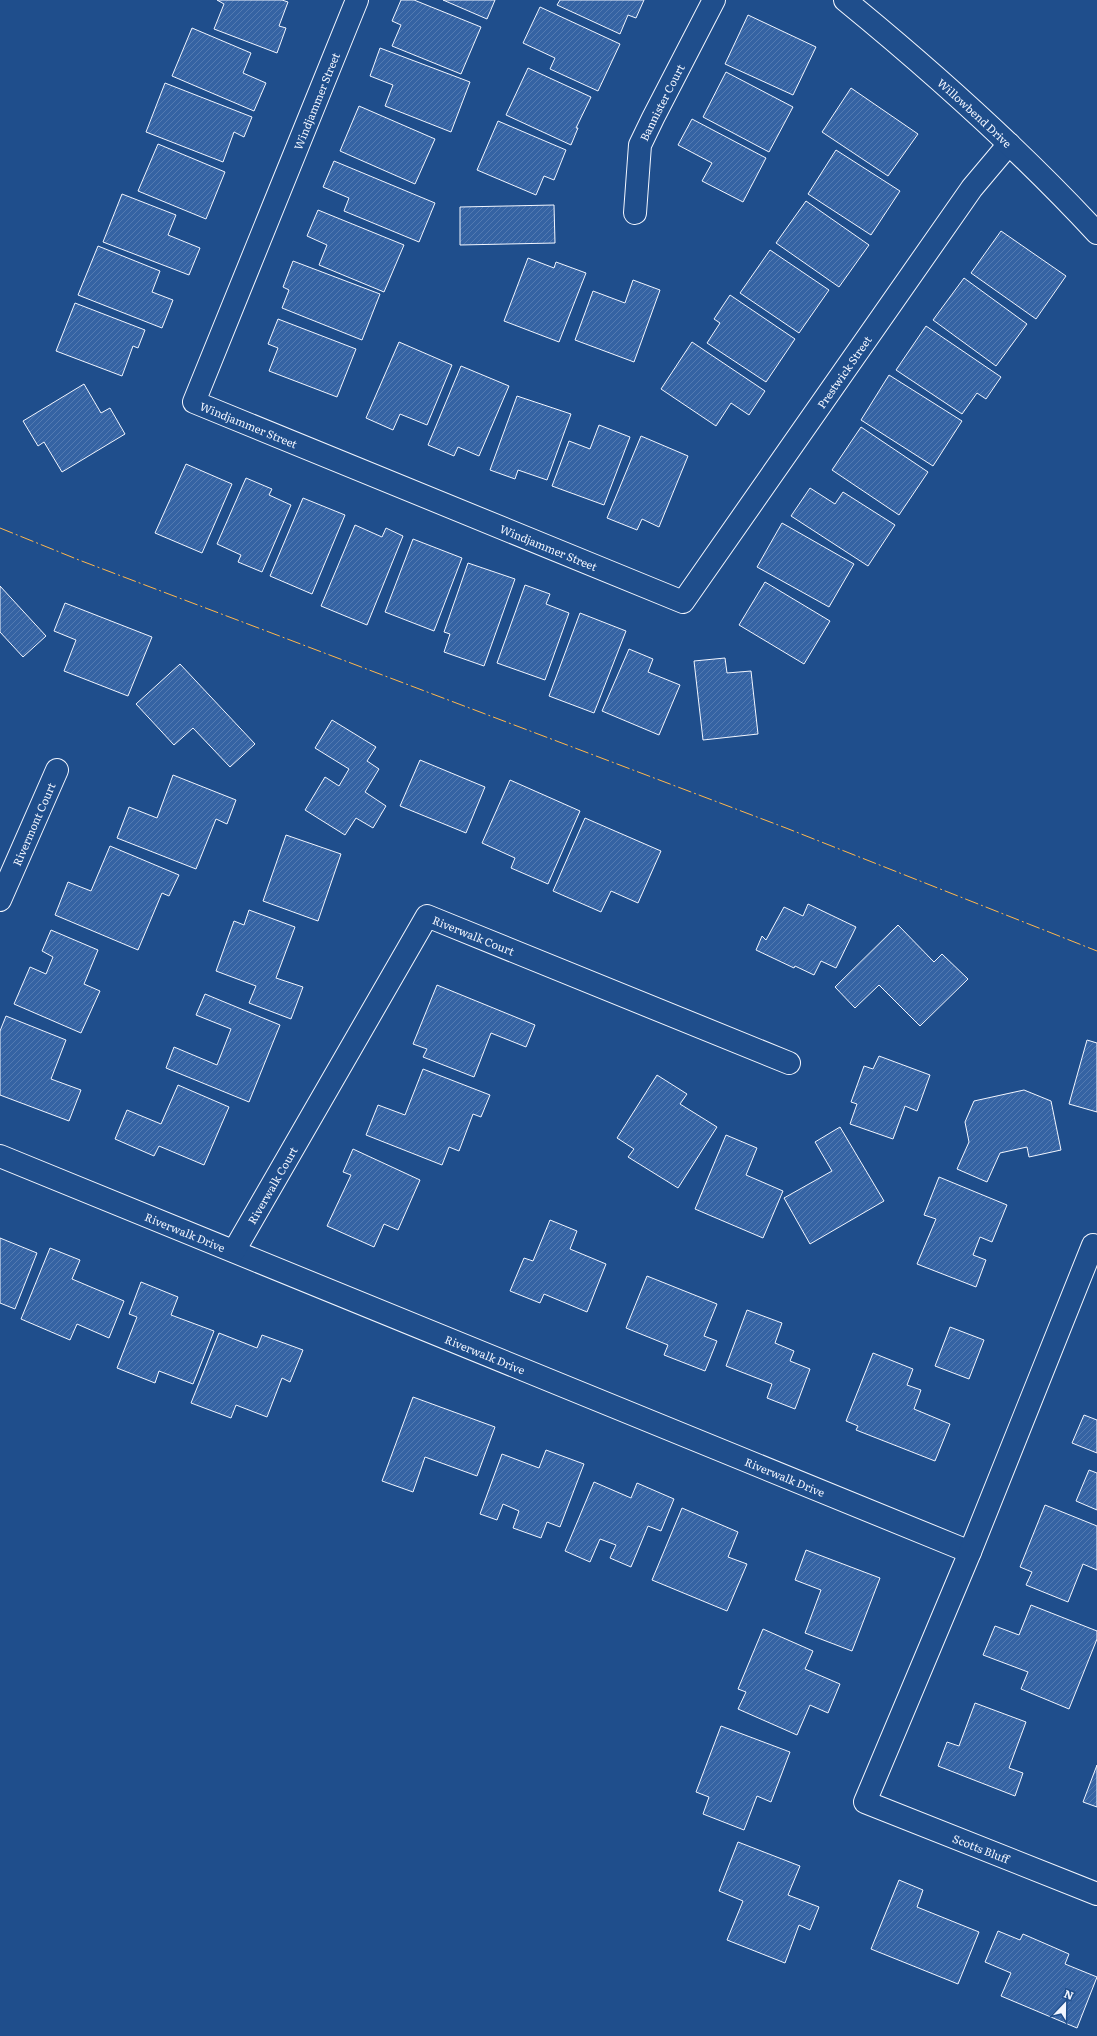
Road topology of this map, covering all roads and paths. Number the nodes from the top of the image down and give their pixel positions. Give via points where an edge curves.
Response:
1 (357, 0) edge
2 (714, 0) edge
3 (845, 0) edge
4 (1009, 144) junction
5 (635, 213) dead end
6 (1097, 233) edge
7 (683, 602) joint
8 (57, 770) dead end
9 (0, 900) edge
10 (789, 1063) dead end
11 (0, 1156) edge
12 (1095, 1246) edge
13 (234, 1251) junction
14 (970, 1552) junction
15 (1097, 1894) edge

1 - 7 street, Windjammer Street via 194,402
2 - 5 street, Bannister Court via 640,145
3 - 4 street, Willowbend Drive via 905,49
4 - 6 street, Willowbend Drive
4 - 7 street, Prestwick Street via 972,188
8 - 9 street, Rivermont Court
10 - 13 street, Riverwalk Court via 427,916
11 - 13 street, Riverwalk Drive
12 - 14 street
13 - 14 street, Riverwalk Drive
14 - 15 street, Scotts Bluff via 865,1802

